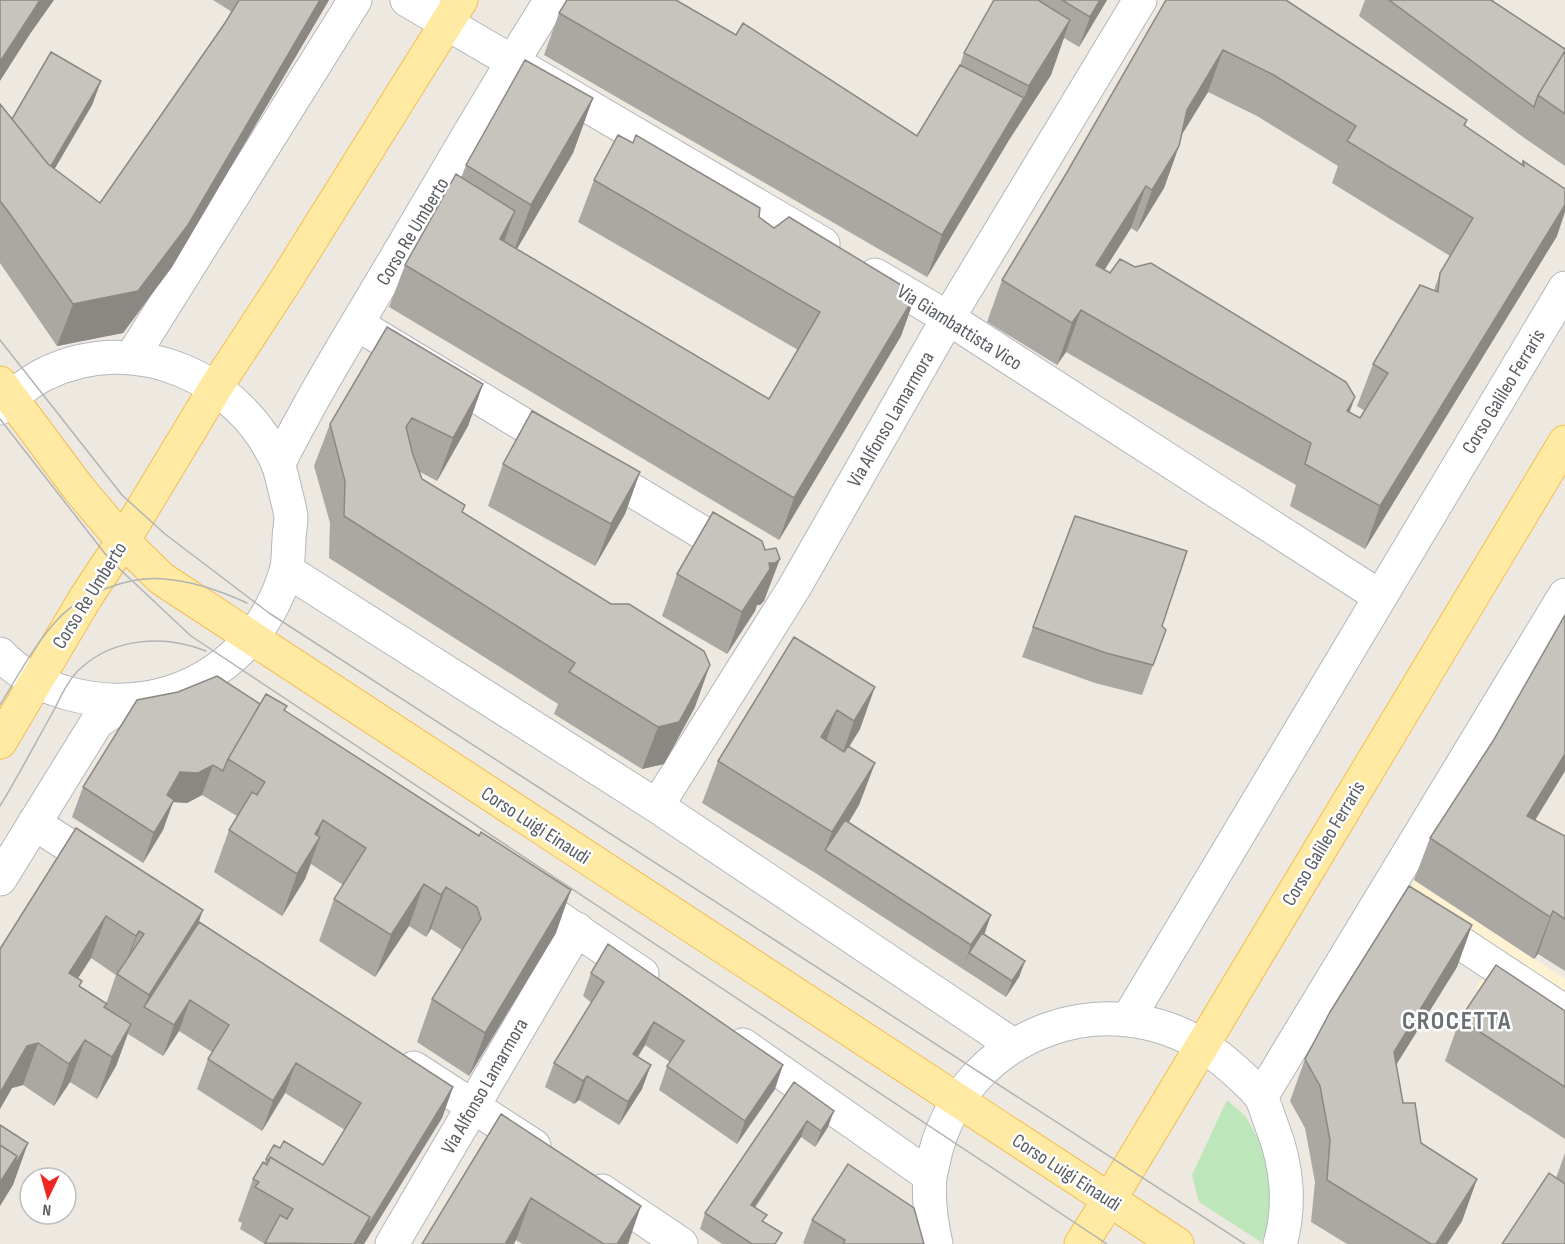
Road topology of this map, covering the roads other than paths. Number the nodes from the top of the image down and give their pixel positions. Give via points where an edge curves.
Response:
1 (355, 0) edge
2 (407, 0) edge
3 (551, 0) edge
4 (1140, 0) edge
5 (454, 11) edge
6 (512, 61) junction
7 (1565, 288) edge
8 (948, 318) junction
9 (357, 324) junction
10 (132, 357) junction
11 (216, 387) junction
12 (4, 396) edge
13 (1565, 442) edge
14 (278, 465) junction
15 (123, 541) junction
16 (286, 570) junction
17 (777, 578) junction
18 (1565, 595) edge
19 (1379, 596) junction
20 (252, 639) junction
21 (0, 654) edge
22 (37, 681) junction
23 (128, 701) junction
24 (0, 742) edge
25 (657, 807) junction
26 (34, 823) junction
27 (497, 876) edge
28 (0, 879) edge
29 (128, 883) edge
30 (1384, 892) junction
31 (577, 929) junction
32 (664, 990) edge
33 (1565, 1012) edge
34 (1128, 1019) junction
35 (722, 1030) edge
36 (1202, 1044) junction
37 (1013, 1045) junction
38 (388, 1051) edge
39 (1261, 1097) junction
40 (957, 1100) junction
41 (473, 1106) junction
42 (930, 1176) junction
43 (1110, 1199) junction
44 (1289, 1240) edge
45 (392, 1244) edge
46 (681, 1244) edge
47 (936, 1244) edge
48 (1081, 1244) edge
49 (1177, 1244) edge

1 - 10 street
2 - 5 street, Via Giambattista Vico
3 - 6 street, Corso Re Umberto
4 - 8 street, Via Alfonso Lamarmora
5 - 6 street, Via Giambattista Vico
5 - 11 main road, Corso Re Umberto
6 - 8 street, Via Giambattista Vico
6 - 9 street, Corso Re Umberto
7 - 19 street, Corso Galileo Ferraris
8 - 17 street, Via Alfonso Lamarmora
8 - 19 street, Via Giambattista Vico
9 - 14 street, Corso Re Umberto
9 - 17 street
10 - 11 street via 178,369
10 - 12 street via 88,360 50,371
11 - 14 street via 252,421
11 - 15 main road, Corso Re Umberto
12 - 15 main road, Corso Luigi Einaudi
13 - 36 main road, Corso Galileo Ferraris
14 - 16 street via 291,516
15 - 20 main road, Corso Luigi Einaudi via 162,579
15 - 22 main road, Corso Re Umberto
16 - 20 street via 269,613
16 - 25 street
17 - 25 street, Via Alfonso Lamarmora
18 - 30 street
19 - 34 street, Corso Galileo Ferraris
20 - 23 street via 229,661 215,689
20 - 40 main road, Corso Luigi Einaudi
21 - 22 street
22 - 23 street via 95,700
22 - 24 main road, Corso Re Umberto
23 - 26 street via 97,722
25 - 37 street
26 - 28 street
26 - 29 street
27 - 31 street
30 - 33 street
30 - 39 street
31 - 32 street
31 - 41 street, Via Alfonso Lamarmora
34 - 36 street via 1167,1028
34 - 37 street via 1065,1024
35 - 42 street
36 - 39 street
36 - 43 main road, Corso Galileo Ferraris
37 - 40 street via 980,1072
38 - 41 street
39 - 44 street via 1281,1149
40 - 42 street via 940,1134
40 - 43 main road, Corso Luigi Einaudi
41 - 45 street, Via Alfonso Lamarmora
41 - 46 street
42 - 47 street
43 - 48 main road, Corso Galileo Ferraris
43 - 49 main road, Corso Luigi Einaudi

